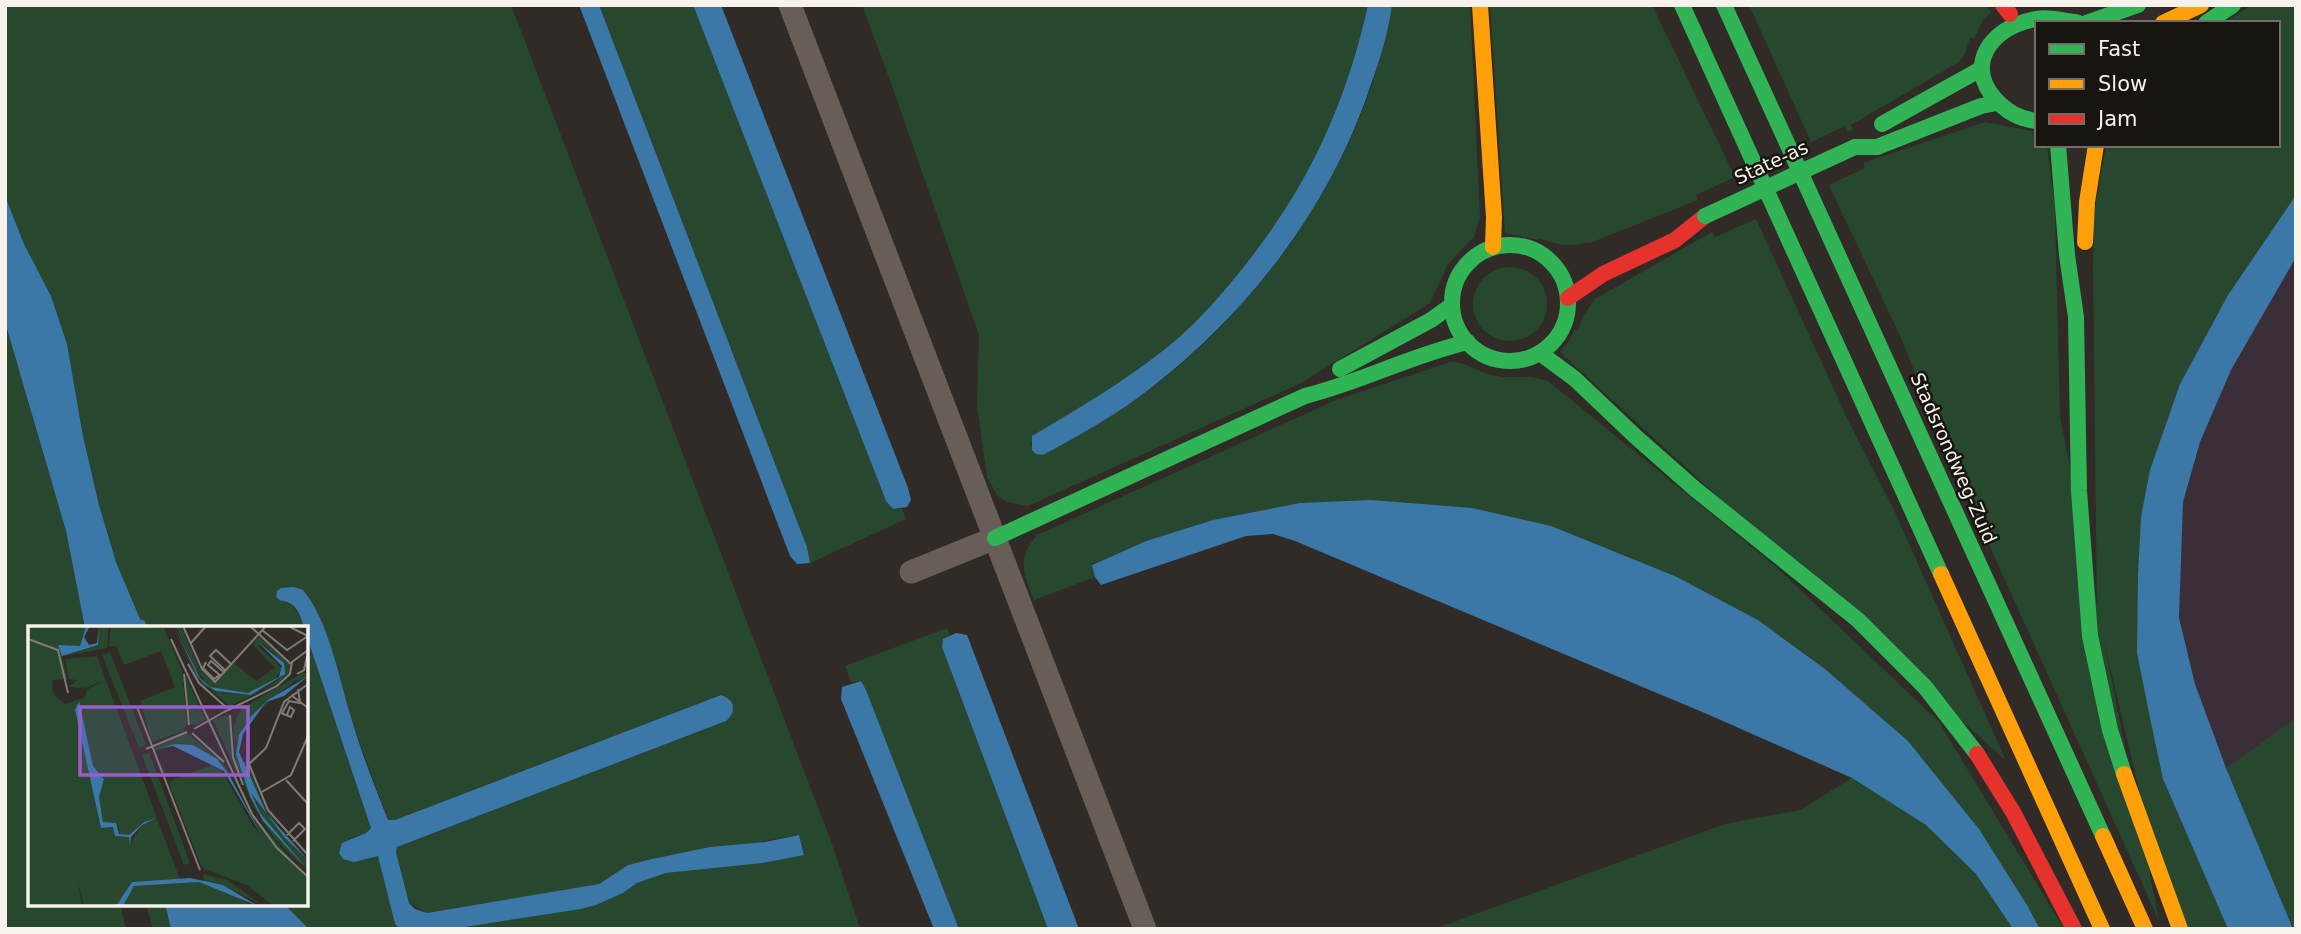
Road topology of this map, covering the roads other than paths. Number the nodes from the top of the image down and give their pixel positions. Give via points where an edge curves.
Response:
1 (790, 5) edge
2 (1480, 5) edge
3 (1682, 5) edge
4 (1724, 5) edge
5 (2138, 5) edge
6 (2201, 5) edge
7 (2232, 5) edge
8 (2007, 10) edge
9 (2077, 21) edge
10 (2098, 21) edge
11 (2167, 21) edge
12 (2209, 21) edge
13 (1981, 69) junction
14 (1997, 103) junction
15 (2035, 121) edge
16 (1855, 147) junction
17 (2058, 147) edge
18 (2096, 147) edge
19 (1705, 216) junction
20 (1667, 223) dead end
21 (1493, 247) junction
22 (1568, 298) junction
23 (1452, 305) junction
24 (2076, 317) junction
25 (1468, 342) junction
26 (1540, 353) junction
27 (1305, 396) junction
28 (995, 538) junction
29 (911, 572) dead end
30 (1145, 929) edge
31 (2074, 929) edge
32 (2102, 929) edge
33 (2145, 929) edge
34 (2180, 929) edge

1 - 28 street
2 - 21 main road
3 - 32 main road
4 - 33 main road, Stadsrondweg-Zuid
5 - 10 main road
6 - 11 main road
7 - 12 main road
8 - 9 main road via 2055,8
8 - 13 main road via 1985,43
13 - 14 main road
13 - 16 main road, State-as via 1869,131
14 - 15 main road
14 - 16 main road, State-as via 1877,147
16 - 19 main road, State-as, bridge
17 - 24 main road
18 - 24 main road
19 - 20 main road, State-as
19 - 22 main road, State-as via 1675,240 1604,274
21 - 22 main road via 1525,246 1560,261
21 - 23 main road via 1467,263 1456,282
22 - 26 main road via 1560,334
23 - 25 main road via 1460,334
23 - 27 main road via 1331,374
24 - 34 main road via 2079,491 2090,636 2110,730
25 - 26 main road via 1496,360 1526,360
25 - 27 main road
26 - 31 main road via 1562,367 1709,500 1836,601 1913,674 1991,775
27 - 28 main road
28 - 29 street
28 - 30 street

